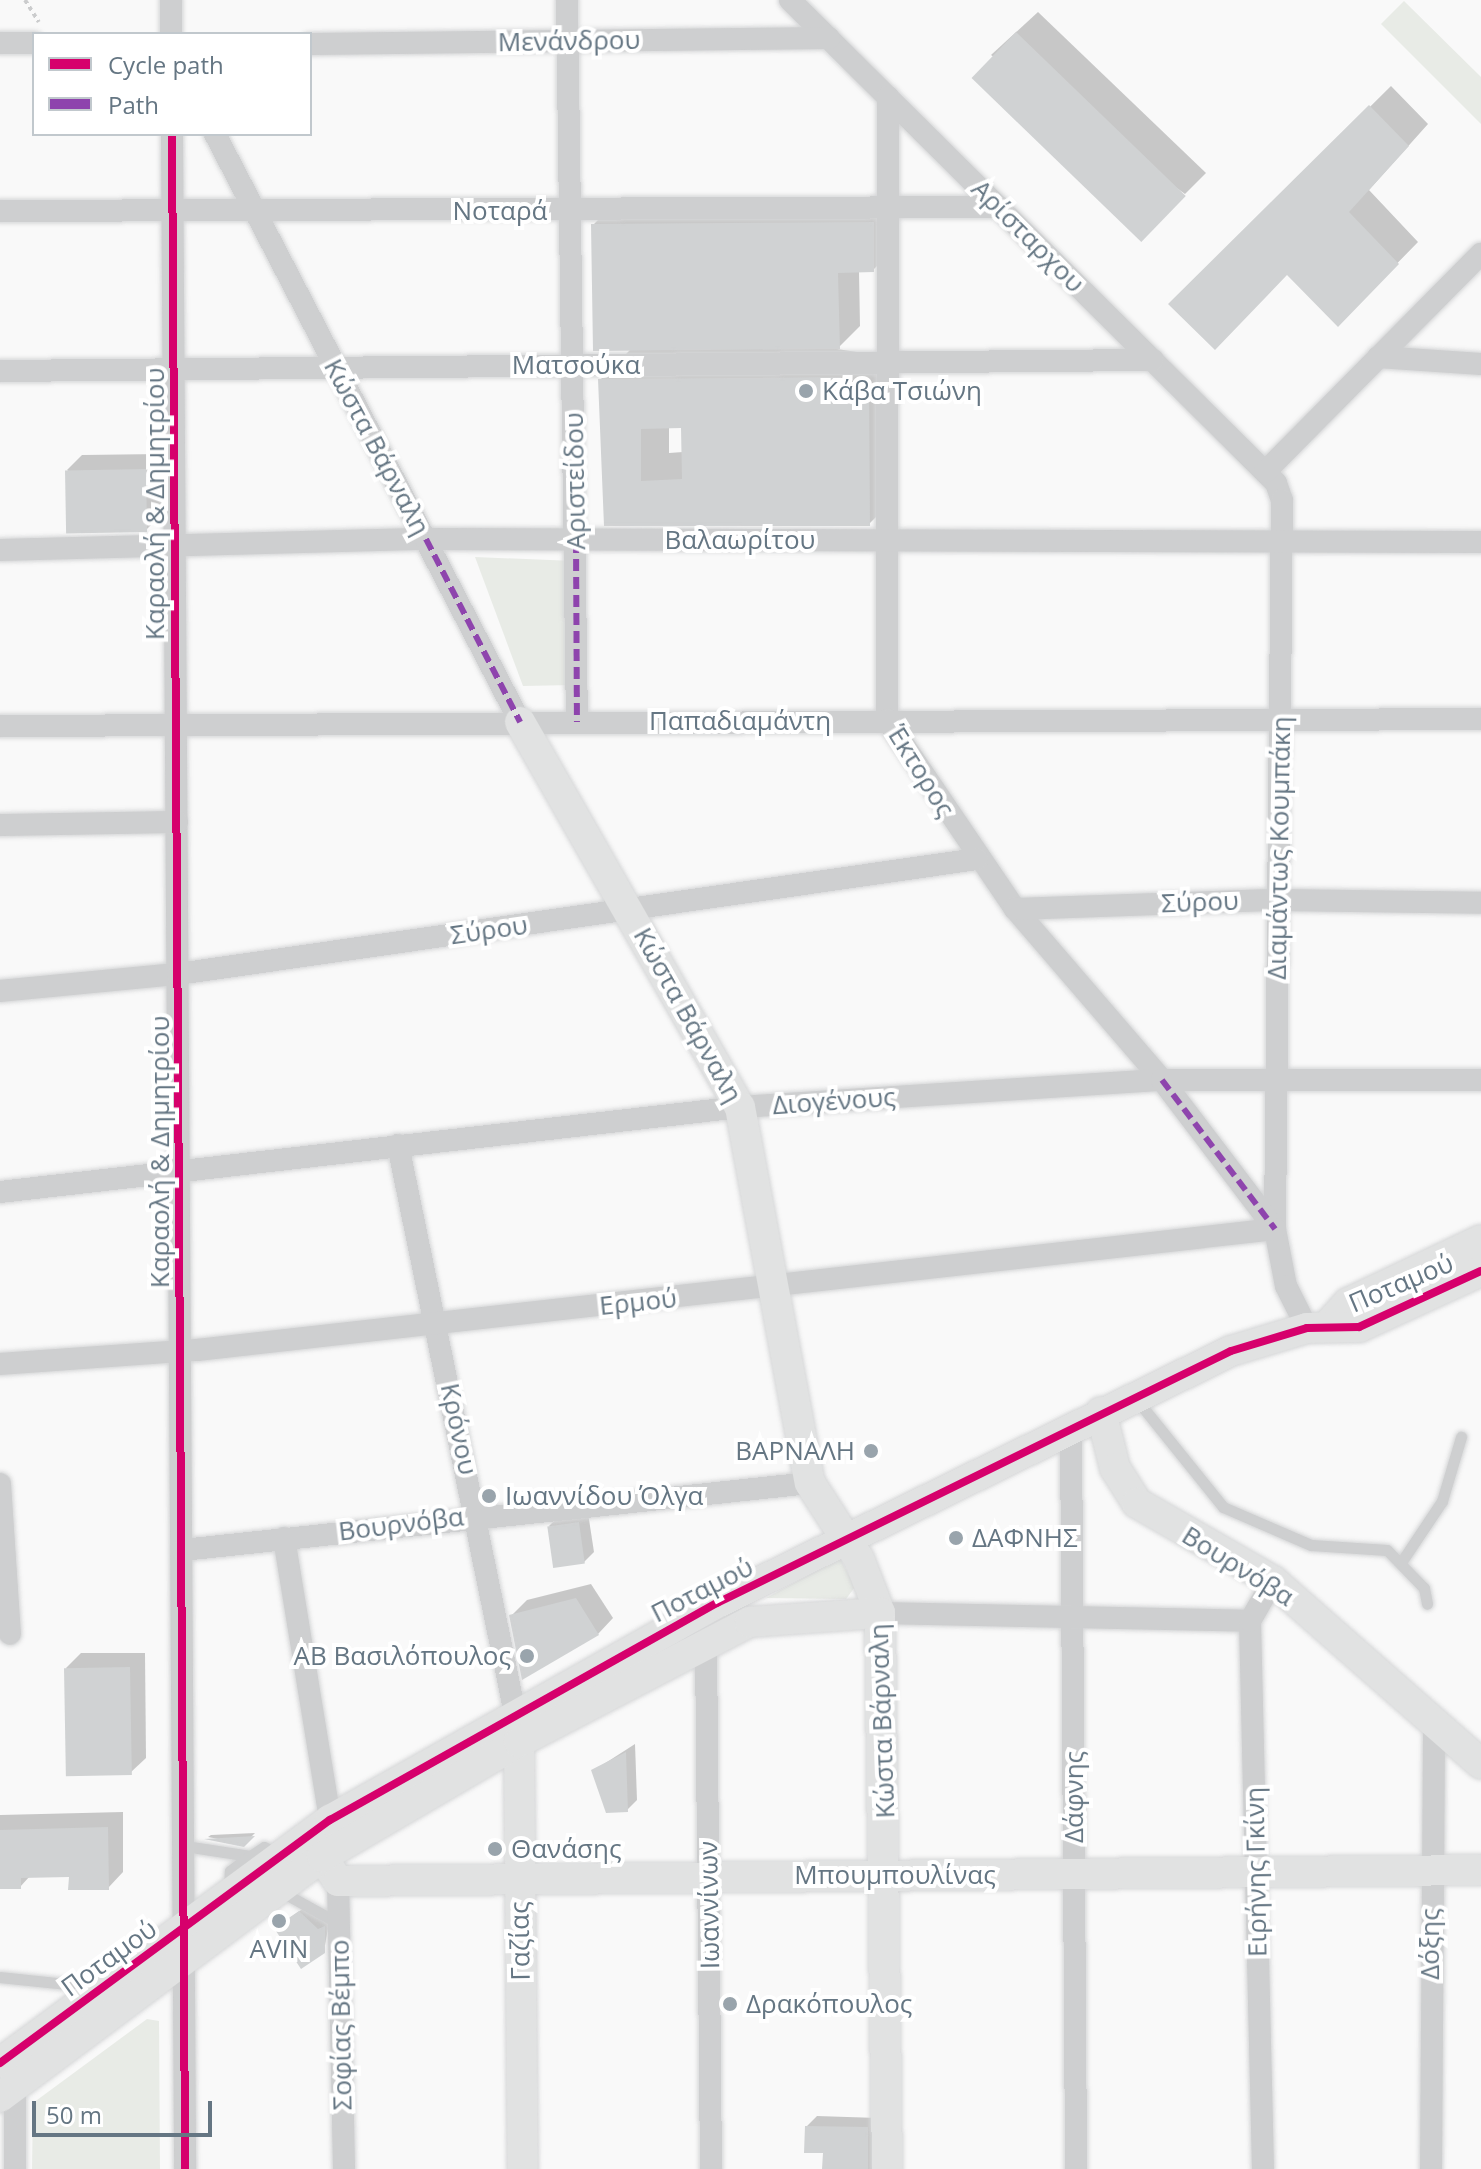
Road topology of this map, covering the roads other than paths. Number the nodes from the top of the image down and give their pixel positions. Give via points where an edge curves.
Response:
1 (171, 0) edge
2 (567, 0) edge
3 (790, 0) edge
4 (171, 32) edge
5 (829, 38) junction
6 (567, 41) junction
7 (0, 43) edge
8 (32, 43) edge
9 (312, 44) edge
10 (888, 97) junction
11 (172, 136) edge
12 (216, 136) edge
13 (999, 207) junction
14 (0, 211) edge
15 (172, 211) junction
16 (252, 211) junction
17 (571, 211) junction
18 (888, 211) junction
19 (1481, 254) edge
20 (1378, 357) junction
21 (1153, 360) junction
22 (1481, 364) edge
23 (334, 365) junction
24 (573, 365) junction
25 (887, 367) junction
26 (173, 370) junction
27 (0, 371) edge
28 (1265, 472) junction
29 (426, 539) junction
30 (887, 540) junction
31 (576, 541) junction
32 (1481, 542) edge
33 (1281, 543) junction
34 (175, 546) junction
35 (0, 550) edge
36 (1280, 718) junction
37 (1481, 719) edge
38 (887, 720) junction
39 (520, 722) junction
40 (577, 722) junction
41 (0, 726) edge
42 (176, 726) junction
43 (177, 822) junction
44 (0, 825) edge
45 (977, 859) junction
46 (1278, 900) junction
47 (1481, 903) edge
48 (1015, 909) junction
49 (630, 910) junction
50 (178, 974) junction
51 (0, 991) edge
52 (1162, 1080) junction
53 (1481, 1080) edge
54 (1277, 1082) junction
55 (740, 1107) junction
56 (398, 1145) junction
57 (180, 1168) junction
58 (0, 1192) edge
59 (1275, 1229) junction
60 (1481, 1240) edge
61 (1481, 1271) edge
62 (777, 1287) junction
63 (437, 1324) junction
64 (1317, 1326) junction
65 (181, 1351) junction
66 (0, 1364) edge
67 (1135, 1396) junction
68 (1101, 1412) junction
69 (1071, 1425) junction
70 (1461, 1437) dead end
71 (810, 1483) junction
72 (0, 1484) edge
73 (477, 1515) junction
74 (284, 1538) junction
75 (847, 1539) junction
76 (183, 1550) junction
77 (1402, 1561) junction
78 (1273, 1581) junction
79 (1427, 1604) dead end
80 (880, 1613) junction
81 (1072, 1619) junction
82 (1250, 1621) junction
83 (10, 1634) dead end
84 (706, 1642) junction
85 (1434, 1719) junction
86 (518, 1728) junction
87 (1481, 1764) edge
88 (330, 1820) junction
89 (185, 1846) junction
90 (264, 1855) junction
91 (330, 1869) junction
92 (1481, 1870) edge
93 (1430, 1871) junction
94 (1256, 1872) junction
95 (1074, 1873) junction
96 (886, 1875) junction
97 (709, 1876) junction
98 (519, 1877) junction
99 (276, 1888) junction
100 (339, 1924) junction
101 (186, 1927) junction
102 (184, 1960) junction
103 (0, 1977) edge
104 (103, 1988) junction
105 (5, 2082) edge
106 (15, 2169) edge
107 (185, 2169) edge
108 (344, 2169) edge
109 (523, 2169) edge
110 (711, 2169) edge
111 (887, 2169) edge
112 (1076, 2169) edge
113 (1263, 2169) edge
114 (1431, 2169) edge

1 - 4 street
2 - 6 street, Αριστείδου
3 - 5 street, Αρίσταρχου
5 - 6 street, Μενάνδρου
5 - 10 street, Αρίσταρχου
6 - 9 street, Μενάνδρου
6 - 17 street, Αριστείδου
7 - 8 street
10 - 13 street, Αρίσταρχου
10 - 18 street, Έκτορος
11 - 15 street, Καραολή & Δημητρίου
12 - 16 street, Κώστα Βάρναλη
13 - 18 street, Νοταρά
13 - 21 street, Αρίσταρχου
14 - 15 street, Νοταρά
15 - 16 street, Νοταρά
15 - 26 street, Καραολή & Δημητρίου
16 - 17 street, Νοταρά
16 - 23 street, Κώστα Βάρναλη
17 - 18 street, Νοταρά
17 - 24 street, Αριστείδου
18 - 25 street, Έκτορος
19 - 20 street
20 - 22 street
20 - 28 street
21 - 25 street, Ματσούκα
21 - 28 street, Αρίσταρχου
23 - 24 street, Ματσούκα
23 - 26 street, Ματσούκα
23 - 29 street, Κώστα Βάρναλη
24 - 25 street, Ματσούκα
24 - 31 street, Αριστείδου
25 - 30 street, Έκτορος
26 - 27 street, Ματσούκα
26 - 34 street, Καραολή & Δημητρίου
28 - 33 street, Διαμάντως Κουμπάκη via 1282,500
29 - 31 street, Βαλαωρίτου
29 - 34 street, Βαλαωρίτου
29 - 39 street, Κώστα Βάρναλη
30 - 31 street, Βαλαωρίτου
30 - 33 street, Βαλαωρίτου
30 - 38 street, Έκτορος
31 - 40 street, Αριστείδου
32 - 33 street, Βαλαωρίτου
33 - 36 street, Διαμάντως Κουμπάκη
34 - 35 street, Βαλαωρίτου
34 - 42 street, Καραολή & Δημητρίου
36 - 37 street, Παπαδιαμάντη
36 - 38 street, Παπαδιαμάντη
36 - 46 street, Διαμάντως Κουμπάκη
38 - 40 street, Παπαδιαμάντη
38 - 45 street, Έκτορος
39 - 40 street, Παπαδιαμάντη
39 - 42 street, Παπαδιαμάντη
39 - 49 street, Κώστα Βάρναλη
41 - 42 street, Παπαδιαμάντη
42 - 43 street, Καραολή & Δημητρίου
43 - 44 street
43 - 50 street, Καραολή & Δημητρίου
45 - 48 street, Έκτορος
45 - 49 street, Σύρου
46 - 47 street, Σύρου
46 - 48 street, Σύρου
46 - 54 street, Διαμάντως Κουμπάκη
48 - 52 street, Έκτορος
49 - 50 street, Σύρου
49 - 55 street, Κώστα Βάρναλη
50 - 51 street, Σύρου
50 - 57 street, Καραολή & Δημητρίου
52 - 54 street, Διογένους
52 - 55 street, Διογένους
52 - 59 street, Έκτορος
53 - 54 street, Διογένους
54 - 59 street, Διαμάντως Κουμπάκη
55 - 56 street, Διογένους
55 - 62 street, Κώστα Βάρναλη
56 - 57 street, Διογένους
56 - 63 street, Κρόνου
57 - 58 street, Διογένους
57 - 65 street, Καραολή & Δημητρίου
59 - 62 street, Ερμού
59 - 64 street, Έκτορος via 1286,1286
60 - 64 street, Ποταμού via 1348,1303
61 - 64 street, Ποταμού via 1359,1327
62 - 63 street, Ερμού
62 - 71 street, Κώστα Βάρναλη
63 - 65 street, Ερμού
63 - 73 street, Κρόνου
64 - 67 street, Ποταμού via 1231,1351
65 - 66 street, Ερμού
65 - 76 street, Καραολή & Δημητρίου
67 - 68 street, Ποταμού
67 - 77 lane via 1172,1452 1223,1507 1281,1537 1387,1550
68 - 69 street, Ποταμού
68 - 78 street, Βουρνόβα via 1115,1468 1137,1503
69 - 75 street, Ποταμού
69 - 81 street, Δάφνης
70 - 77 lane via 1442,1501
71 - 73 street, Βουρνόβα
71 - 75 street, Κώστα Βάρναλη
72 - 83 street
73 - 74 street, Βουρνόβα
73 - 86 street, Κρόνου
74 - 76 street, Βουρνόβα
74 - 88 street
75 - 80 street, Κώστα Βάρναλη
75 - 86 street, Ποταμού
76 - 89 street, Καραολή & Δημητρίου
77 - 79 lane via 1424,1588
78 - 82 street
78 - 85 street, Βουρνόβα
80 - 81 street, Βουρνόβα
80 - 84 street, Ποταμού via 771,1617
80 - 96 street, Κώστα Βάρναλη
81 - 82 street, Βουρνόβα
81 - 95 street, Δάφνης
82 - 94 street, Ειρήνης Γκίνη
84 - 86 street, Ποταμού
84 - 97 street, Ιωαννίνων
85 - 87 street, Βουρνόβα
85 - 93 street, Δόξης
86 - 88 street, Ποταμού
86 - 91 street, Ποταμού
86 - 98 street, Γαζίας
88 - 90 street, Ποταμού
89 - 90 lane
89 - 101 street, Καραολή & Δημητρίου
90 - 101 street, Ποταμού
91 - 98 street, Μπουμπουλίνας
91 - 99 street, Ποταμού
91 - 100 street, Σοφίας Βέμπο
92 - 93 street, Μπουμπουλίνας
93 - 94 street, Μπουμπουλίνας
93 - 114 street, Δόξης
94 - 95 street, Μπουμπουλίνας
94 - 113 street, Ειρήνης Γκίνη
95 - 96 street, Μπουμπουλίνας
95 - 112 street, Δάφνης
96 - 97 street, Μπουμπουλίνας
96 - 111 street, Κώστα Βάρναλη
97 - 98 street, Μπουμπουλίνας
97 - 110 street, Ιωαννίνων
98 - 109 street, Γαζίας
99 - 100 lane
99 - 102 street, Ποταμού
100 - 108 street, Σοφίας Βέμπο
101 - 102 street, Καραολή & Δημητρίου
101 - 104 street, Ποταμού
102 - 105 street, Ποταμού
102 - 107 street, Καραολή & Δημητρίου
103 - 104 lane
104 - 105 street, Ποταμού
105 - 106 street

